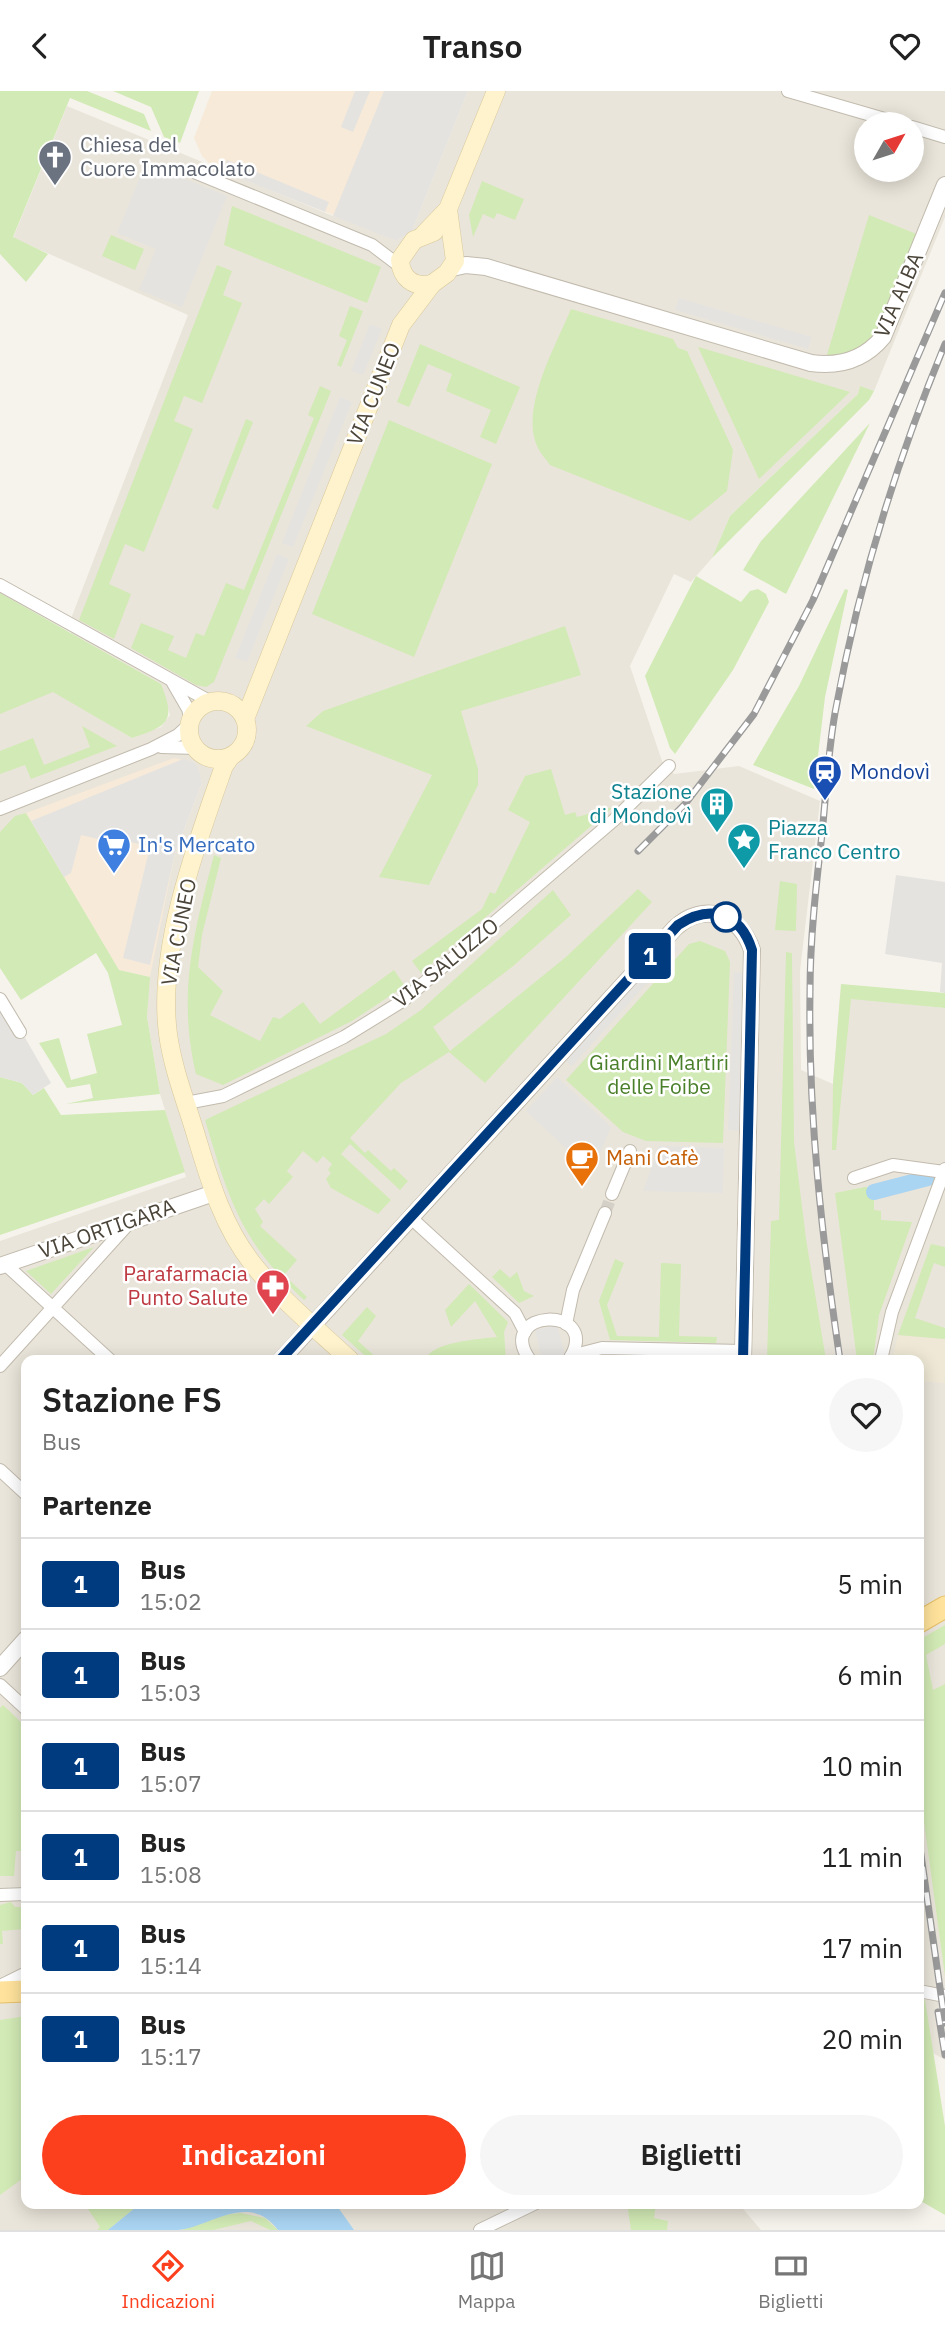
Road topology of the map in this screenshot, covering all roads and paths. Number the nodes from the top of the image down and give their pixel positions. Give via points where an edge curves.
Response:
1 (496, 91) edge
2 (788, 91) edge
3 (861, 112) edge
4 (924, 131) edge
5 (945, 137) edge
6 (194, 172) dead end
7 (945, 185) edge
8 (448, 209) junction
9 (424, 234) junction
10 (452, 242) junction
11 (372, 245) junction
12 (407, 247) junction
13 (486, 267) junction
14 (452, 268) junction
15 (402, 272) junction
16 (432, 284) junction
17 (401, 325) junction
18 (0, 585) edge
19 (270, 659) junction
20 (171, 680) junction
21 (219, 702) junction
22 (245, 719) junction
23 (190, 722) junction
24 (151, 749) junction
25 (203, 753) junction
26 (231, 756) junction
27 (669, 766) dead end
28 (215, 795) junction
29 (2, 810) edge
30 (0, 999) edge
31 (20, 1033) dead end
32 (186, 1103) junction
33 (630, 1151) dead end
34 (945, 1170) edge
35 (853, 1178) dead end
36 (214, 1193) junction
37 (612, 1194) tunnel mouth
38 (940, 1196) edge
39 (605, 1213) tunnel mouth
40 (410, 1217) junction
41 (132, 1221) junction
42 (2, 1265) edge
43 (572, 1290) junction
44 (53, 1308) junction
45 (514, 1313) junction
46 (551, 1317) junction
47 (535, 1321) junction
48 (313, 1325) junction
49 (569, 1329) junction
50 (525, 1332) junction
51 (603, 1348) junction
52 (105, 1355) edge
53 (286, 1355) edge
54 (345, 1355) edge
55 (528, 1355) edge
56 (570, 1355) edge
57 (580, 1355) edge
58 (726, 1355) edge
59 (743, 1355) edge
60 (882, 1355) edge
61 (0, 1366) edge
62 (0, 1470) edge
63 (21, 1489) edge
64 (945, 1607) edge
65 (924, 1619) edge
66 (21, 1645) edge
67 (0, 1668) edge
68 (0, 1685) edge
69 (21, 1704) edge
70 (0, 1895) edge
71 (21, 1895) edge
72 (21, 1976) edge
73 (0, 1986) edge
74 (21, 1991) edge
75 (0, 1992) edge
76 (924, 1992) edge
77 (945, 1996) edge
78 (524, 2209) edge
79 (480, 2230) edge

1 - 8 main road
2 - 3 street
4 - 5 street
6 - 11 street
7 - 13 street, VIA ALBA via 889,326 875,347 856,359 834,364 811,363 658,310
8 - 9 main road
8 - 10 main road
9 - 10 main road via 440,233
9 - 12 main road
10 - 13 street, VIA ALBA via 470,260
10 - 14 main road via 456,253
11 - 12 street
11 - 15 street
12 - 15 main road, VIA CUNEO
13 - 14 street, VIA ALBA
14 - 16 main road, VIA CUNEO
15 - 16 main road via 420,285
15 - 17 main road, VIA CUNEO
16 - 17 main road, VIA CUNEO
17 - 19 main road, VIA CUNEO
18 - 20 street
19 - 21 main road, VIA CUNEO via 248,684
19 - 22 main road, VIA CUNEO
20 - 21 street
20 - 23 street via 182,695
21 - 22 main road via 241,711
21 - 23 main road, VIA CUNEO via 198,710
22 - 26 main road, VIA CUNEO via 245,740
23 - 24 street via 178,735
23 - 25 main road, VIA CUNEO
24 - 25 street via 177,745
24 - 29 street
25 - 26 main road
25 - 28 main road, VIA CUNEO via 215,779
26 - 28 main road, VIA CUNEO
27 - 32 street, VIA SALUZZO via 614,820 404,1000 344,1037 223,1096
28 - 32 main road, VIA CUNEO via 180,908 167,989 168,1034
30 - 31 street
32 - 36 main road, VIA CUNEO
33 - 37 street
34 - 35 street via 893,1165
34 - 38 street
36 - 41 street, VIA ORTIGARA
36 - 48 main road, VIA CUNEO via 251,1262
38 - 60 street via 892,1313
39 - 43 street
40 - 45 street
40 - 48 street
40 - 59 street via 678,925 696,914 718,914 739,926 752,950
41 - 42 street, VIA ORTIGARA
41 - 44 street
42 - 44 street
43 - 46 street
43 - 49 street
44 - 52 street
44 - 61 street
45 - 47 street
45 - 50 street
46 - 47 street
46 - 49 street
47 - 50 street
48 - 53 street
48 - 54 main road, VIA CUNEO
49 - 51 street
49 - 56 street
50 - 55 street
51 - 57 street
51 - 58 street
62 - 63 street
64 - 65 main road
66 - 67 street
68 - 69 street
70 - 71 street
72 - 73 street
74 - 75 main road
76 - 77 street
78 - 79 street

